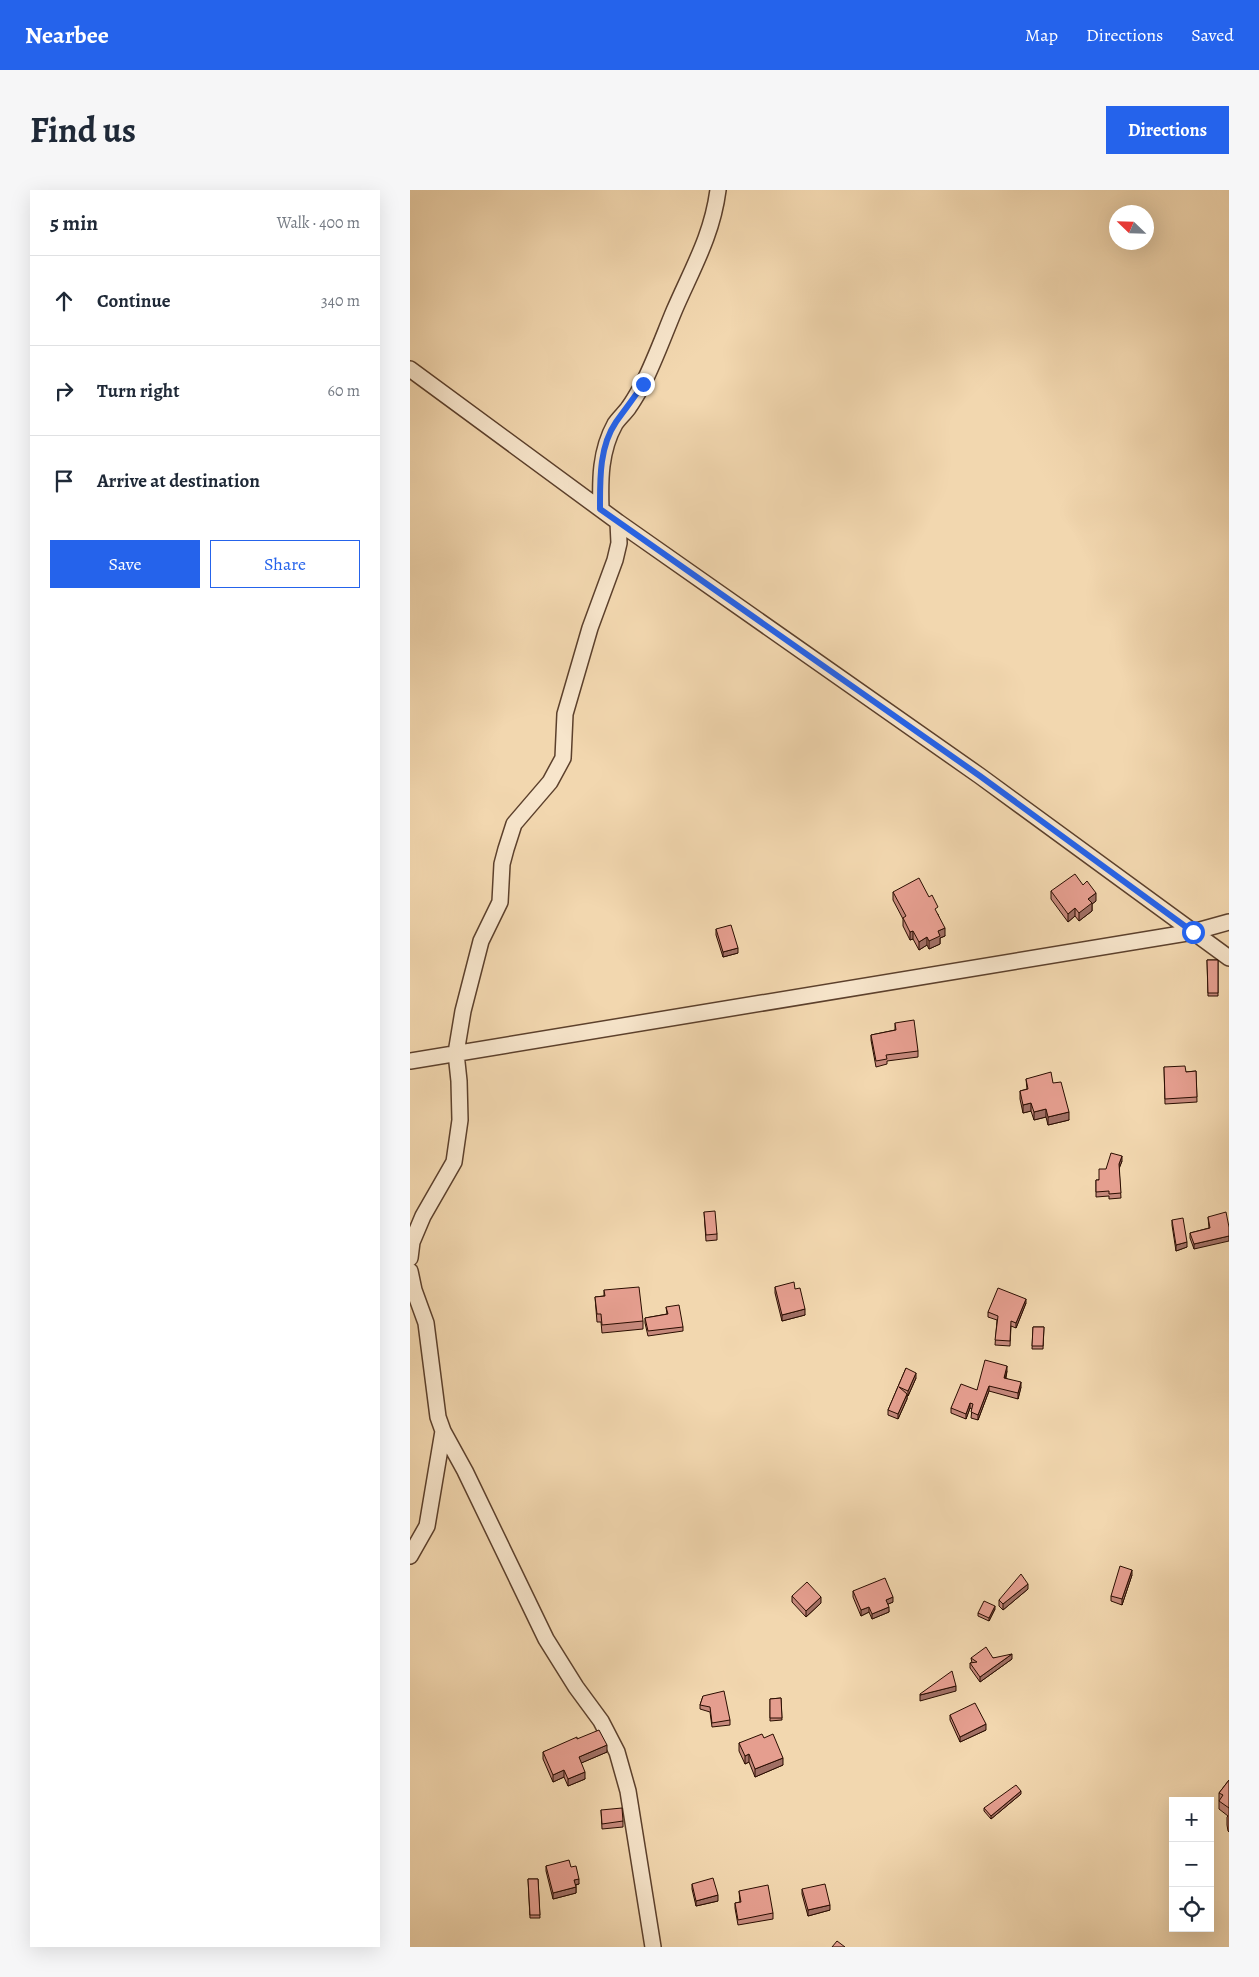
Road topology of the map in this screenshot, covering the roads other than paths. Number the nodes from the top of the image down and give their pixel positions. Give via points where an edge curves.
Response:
1 (718, 190) edge
2 (410, 370) edge
3 (600, 509) junction
4 (618, 522) junction
5 (1229, 922) edge
6 (1193, 932) junction
7 (1229, 958) edge
8 (456, 1054) junction
9 (410, 1062) edge
10 (410, 1258) edge
11 (410, 1271) edge
12 (443, 1431) junction
13 (410, 1556) edge
14 (653, 1947) edge

1 - 3 street via 704,246 663,341 643,384 615,423 605,446 600,476
2 - 3 street
3 - 4 street
4 - 6 street via 980,776
4 - 8 street via 619,543 615,560 590,628 565,714 563,758 550,782 520,817 510,836 502,864 500,902 474,962
5 - 6 street
6 - 7 street
6 - 8 street
8 - 9 street
8 - 10 street via 460,1120 454,1162 423,1216 412,1242
11 - 12 street via 426,1323 438,1417
12 - 13 street via 427,1526
12 - 14 street via 546,1639 601,1721 617,1752 628,1791

